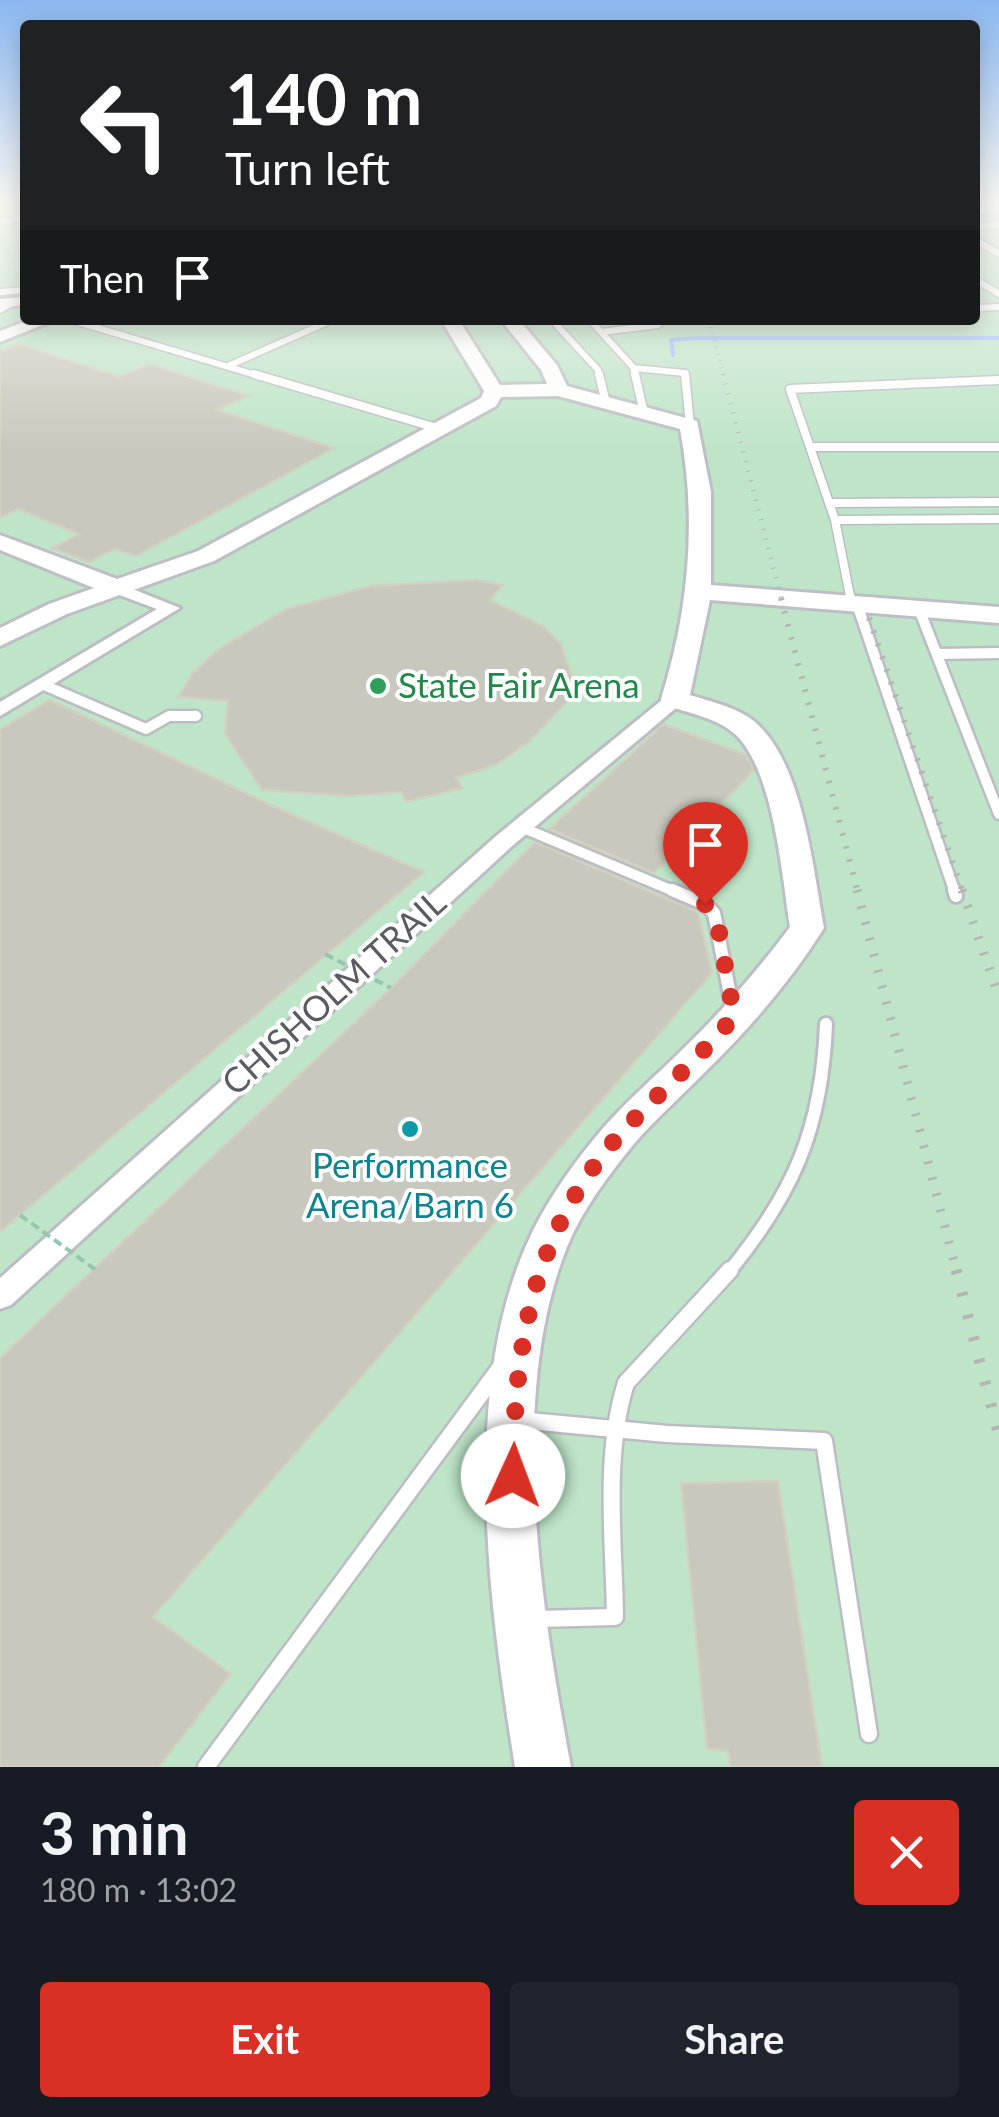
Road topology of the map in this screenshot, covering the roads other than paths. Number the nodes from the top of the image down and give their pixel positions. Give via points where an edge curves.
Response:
1 (13, 306) edge
2 (0, 323) edge
3 (32, 325) edge
4 (89, 325) edge
5 (321, 325) edge
6 (453, 325) edge
7 (514, 325) edge
8 (557, 325) edge
9 (595, 325) edge
10 (632, 325) edge
11 (658, 325) edge
12 (635, 328) junction
13 (601, 332) junction
14 (0, 337) edge
15 (228, 366) junction
16 (634, 368) junction
17 (999, 380) edge
18 (558, 390) junction
19 (494, 392) junction
20 (606, 403) junction
21 (644, 413) junction
22 (690, 425) junction
23 (440, 428) junction
24 (810, 447) junction
25 (999, 447) edge
26 (999, 502) edge
27 (830, 503) junction
28 (835, 520) junction
29 (999, 520) edge
30 (0, 542) edge
31 (120, 589) junction
32 (706, 596) junction
33 (854, 604) junction
34 (920, 609) junction
35 (999, 615) edge
36 (0, 638) edge
37 (937, 654) junction
38 (999, 654) edge
39 (44, 685) junction
40 (676, 699) junction
41 (0, 710) edge
42 (196, 716) dead end
43 (994, 788) edge
44 (999, 814) edge
45 (521, 827) junction
46 (956, 896) dead end
47 (734, 1016) junction
48 (826, 1024) dead end
49 (0, 1296) edge
50 (525, 1335) junction
51 (515, 1420) junction
52 (616, 1430) junction
53 (521, 1620) junction
54 (870, 1734) dead end
55 (206, 1767) edge
56 (543, 1767) edge

1 - 2 street
3 - 14 street
4 - 15 lane
5 - 15 lane
6 - 19 street
7 - 18 street via 550,369
8 - 20 lane via 598,370
9 - 13 lane
10 - 12 lane
11 - 12 lane
12 - 13 lane
13 - 16 lane
15 - 23 lane
16 - 21 lane
16 - 22 lane via 685,373
17 - 24 lane via 790,389
18 - 19 street
18 - 20 street
19 - 23 street via 489,402
20 - 21 street
21 - 22 street
22 - 32 street
23 - 31 street via 206,556
24 - 25 lane
24 - 27 lane
26 - 27 lane
27 - 28 lane
28 - 29 lane
28 - 33 lane
30 - 31 street
31 - 36 street
31 - 39 street via 171,608
32 - 33 street
32 - 40 street
33 - 34 street
33 - 46 lane
34 - 35 street
34 - 37 lane
37 - 38 lane
37 - 43 lane
39 - 41 street
39 - 42 lane via 146,728 169,716
40 - 45 street, CHISHOLM TRAIL
40 - 47 street via 742,726 760,748 784,814 807,928
43 - 44 lane
45 - 47 lane via 705,904 718,926
45 - 49 street, CHISHOLM TRAIL
47 - 50 street via 620,1134 573,1197 541,1260
48 - 52 lane via 826,1075 811,1143 789,1194 698,1308 626,1382
50 - 51 street
50 - 55 lane
51 - 52 lane
51 - 53 street via 512,1540
52 - 53 lane via 614,1618
52 - 54 lane via 824,1441
53 - 56 street

